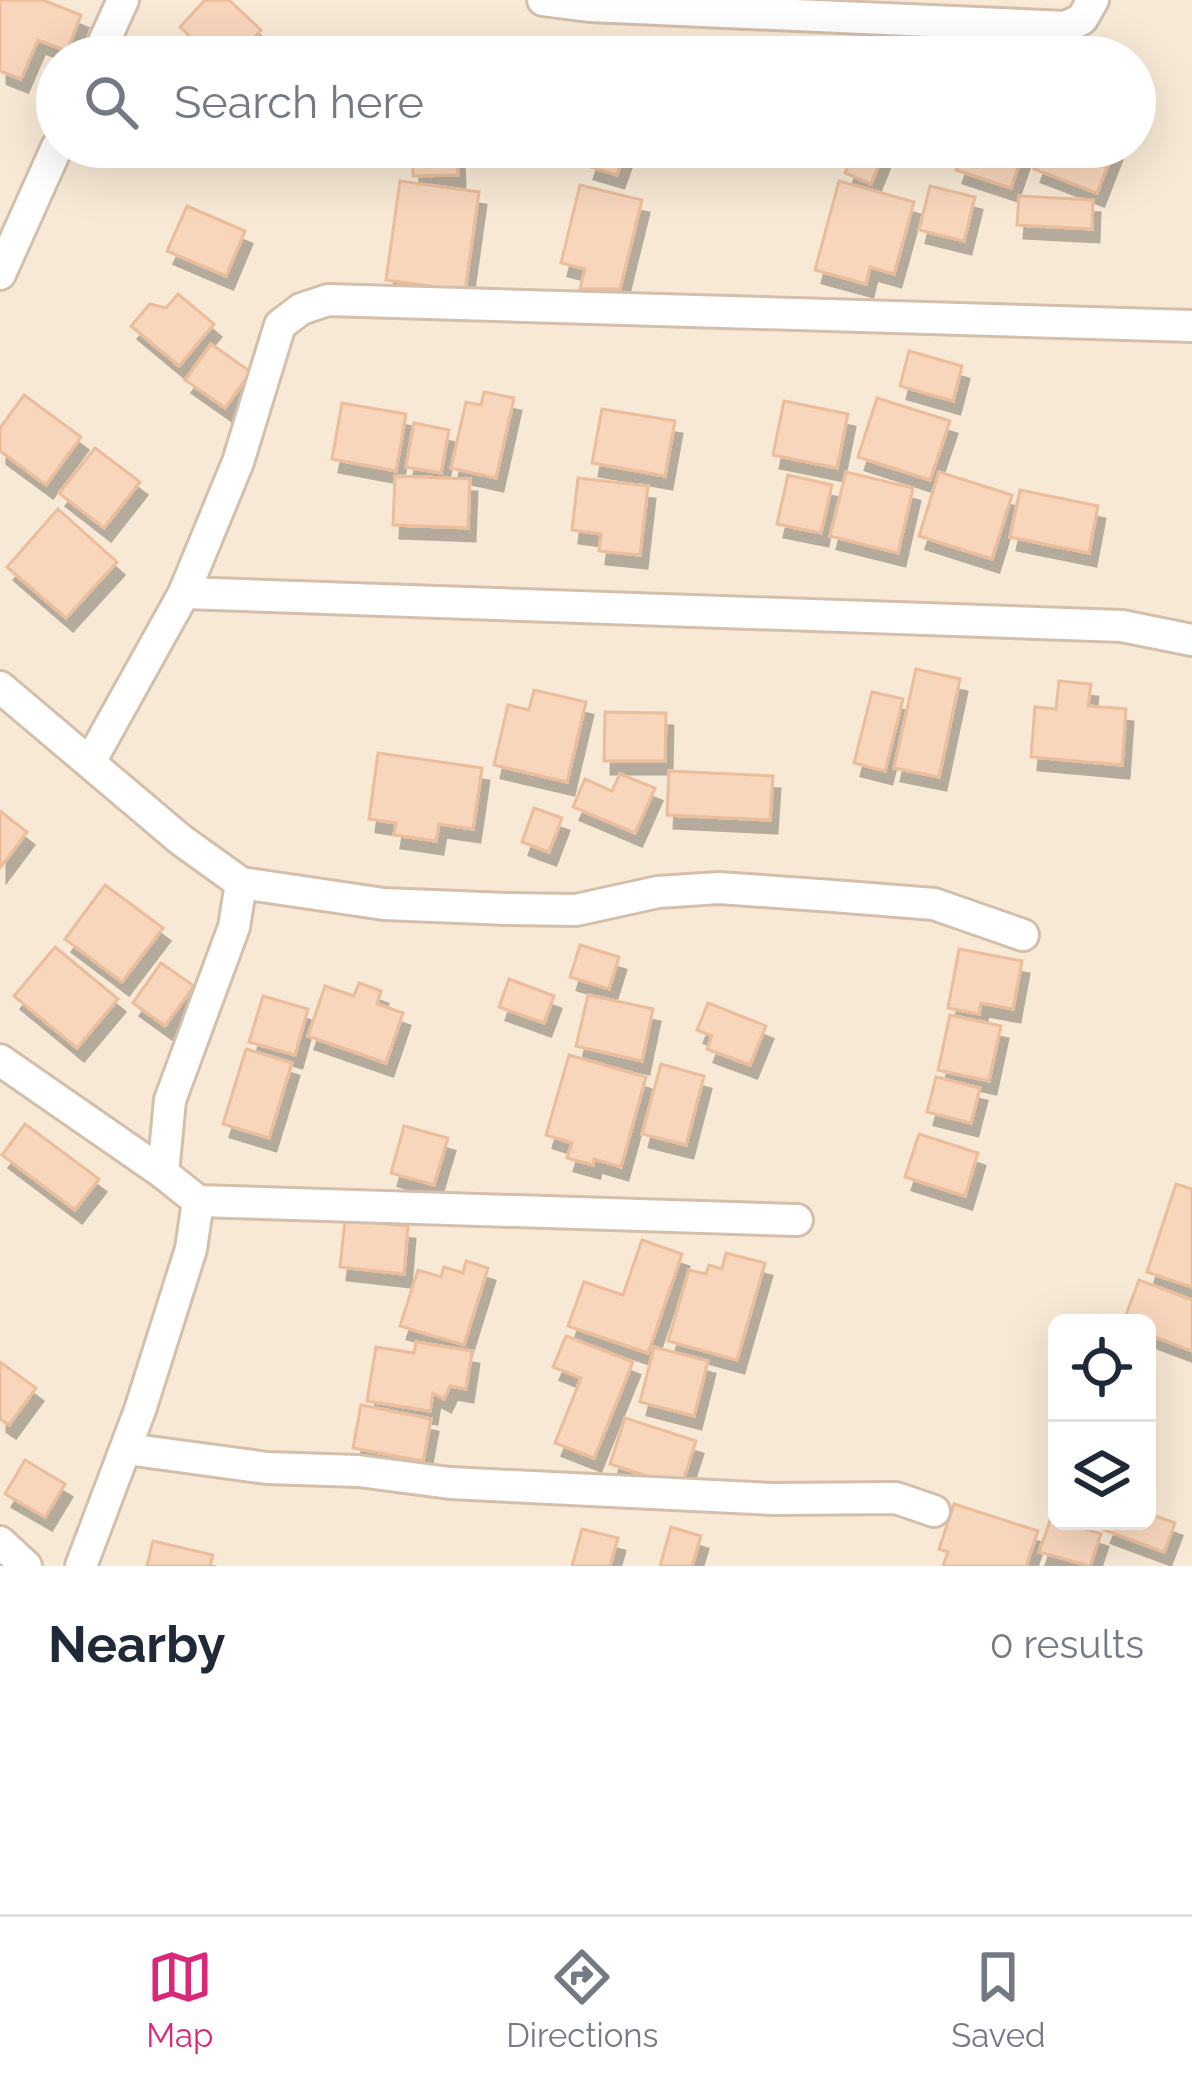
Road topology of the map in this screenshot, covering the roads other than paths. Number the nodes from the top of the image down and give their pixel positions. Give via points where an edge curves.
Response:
1 (123, 0) edge
2 (543, 0) edge
3 (1093, 0) edge
4 (107, 36) edge
5 (48, 168) edge
6 (0, 274) edge
7 (1192, 326) edge
8 (184, 593) junction
9 (1192, 640) edge
10 (0, 687) edge
11 (90, 762) junction
12 (241, 883) junction
13 (1023, 935) dead end
14 (0, 1060) edge
15 (163, 1174) junction
16 (198, 1201) junction
17 (797, 1220) dead end
18 (127, 1448) junction
19 (934, 1511) dead end
20 (0, 1542) edge
21 (26, 1566) edge
22 (81, 1566) edge

1 - 4 street
2 - 3 street via 1066,27
5 - 6 street
7 - 8 street via 328,300 280,325 238,462
8 - 9 street via 1122,626
8 - 11 street
10 - 11 street
11 - 12 street
12 - 13 street via 384,904 576,910 658,892 833,896 934,904
12 - 15 street via 234,927 170,1100
14 - 15 street
15 - 16 street
16 - 17 street
16 - 18 street via 191,1250
18 - 19 street via 450,1483 896,1498
18 - 22 street
20 - 21 street

